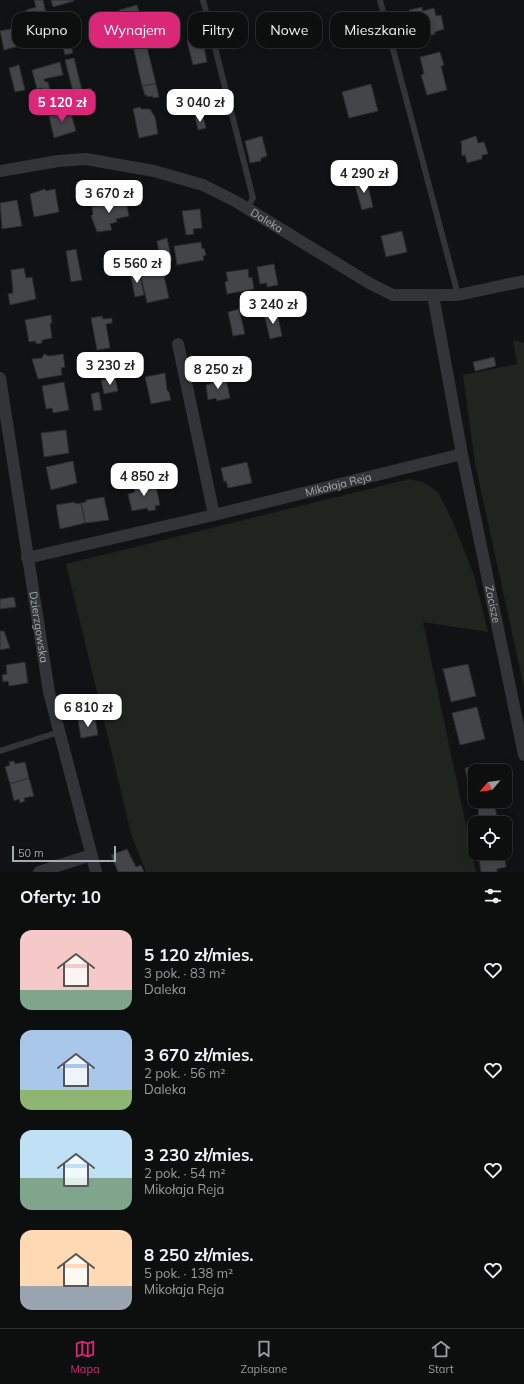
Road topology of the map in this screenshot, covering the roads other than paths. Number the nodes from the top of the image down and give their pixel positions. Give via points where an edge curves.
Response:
1 (203, 0) edge
2 (380, 0) edge
3 (0, 172) edge
4 (247, 208) junction
5 (524, 281) edge
6 (458, 295) junction
7 (433, 296) junction
8 (178, 344) dead end
9 (0, 378) edge
10 (462, 454) junction
11 (214, 515) junction
12 (27, 558) junction
13 (58, 732) junction
14 (0, 750) edge
15 (524, 755) edge
16 (91, 855) junction
17 (40, 872) edge
18 (96, 872) edge

1 - 4 lane via 253,198
2 - 6 lane
3 - 4 street, Daleka via 58,161 86,159 154,171 204,185
4 - 7 street, Daleka via 393,295
5 - 6 street, Daleka
6 - 7 street, Daleka
7 - 10 street, Zacisze
8 - 11 street
9 - 12 street, Dzierzgowska
10 - 11 street, Mikołaja Reja
10 - 15 street, Zacisze
11 - 12 street, Mikołaja Reja
12 - 13 street, Dzierzgowska
13 - 14 lane
13 - 16 street, Dzierzgowska
16 - 17 street
16 - 18 street, Dzierzgowska

